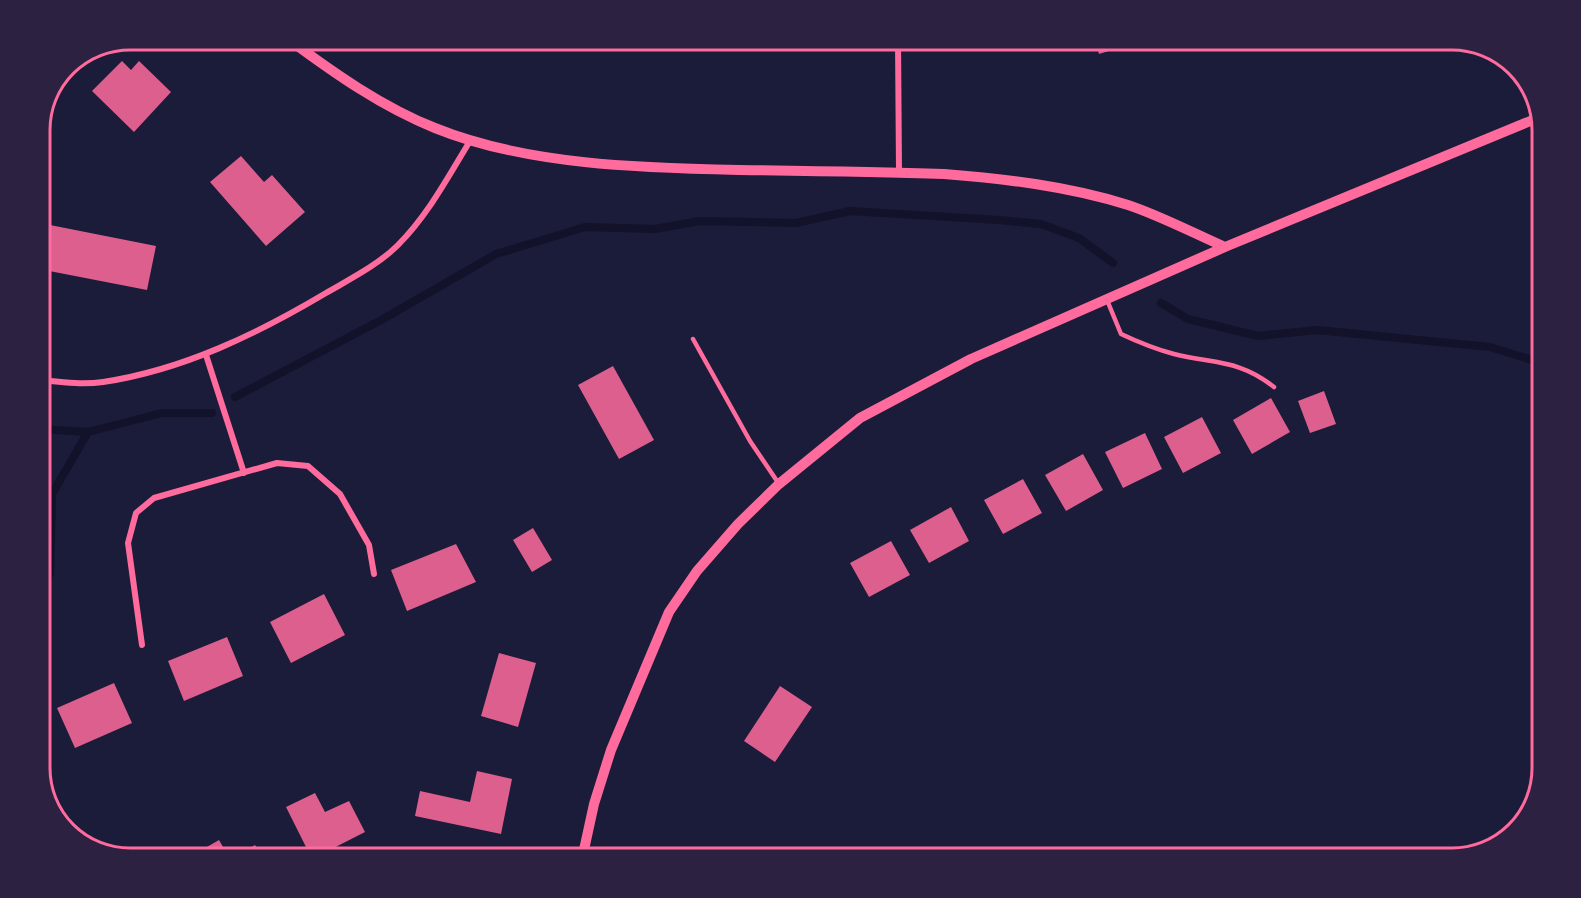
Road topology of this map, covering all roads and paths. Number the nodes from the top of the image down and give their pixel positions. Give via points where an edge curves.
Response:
1 (304, 50) edge
2 (898, 50) edge
3 (1531, 121) edge
4 (470, 141) junction
5 (899, 173) junction
6 (1225, 247) junction
7 (1107, 300) junction
8 (693, 339) dead end
9 (206, 355) junction
10 (50, 381) edge
11 (1274, 387) dead end
12 (244, 473) junction
13 (779, 484) junction
14 (374, 574) dead end
15 (142, 645) dead end
16 (584, 848) edge

1 - 4 street via 399,111
2 - 5 street
3 - 6 street
4 - 5 street via 518,152 636,166
4 - 9 street via 426,214 396,247 287,316
5 - 6 street via 994,178 1094,195 1131,206
6 - 7 street
7 - 11 lane via 1121,334 1175,354 1229,363 1260,376
7 - 13 street via 971,359 860,418
8 - 13 lane via 750,441
9 - 10 street via 101,382
9 - 12 street
12 - 14 street via 277,463 308,466 340,494 369,545
12 - 15 street via 154,498 136,513 128,543
13 - 16 street via 697,571 669,612 611,750

